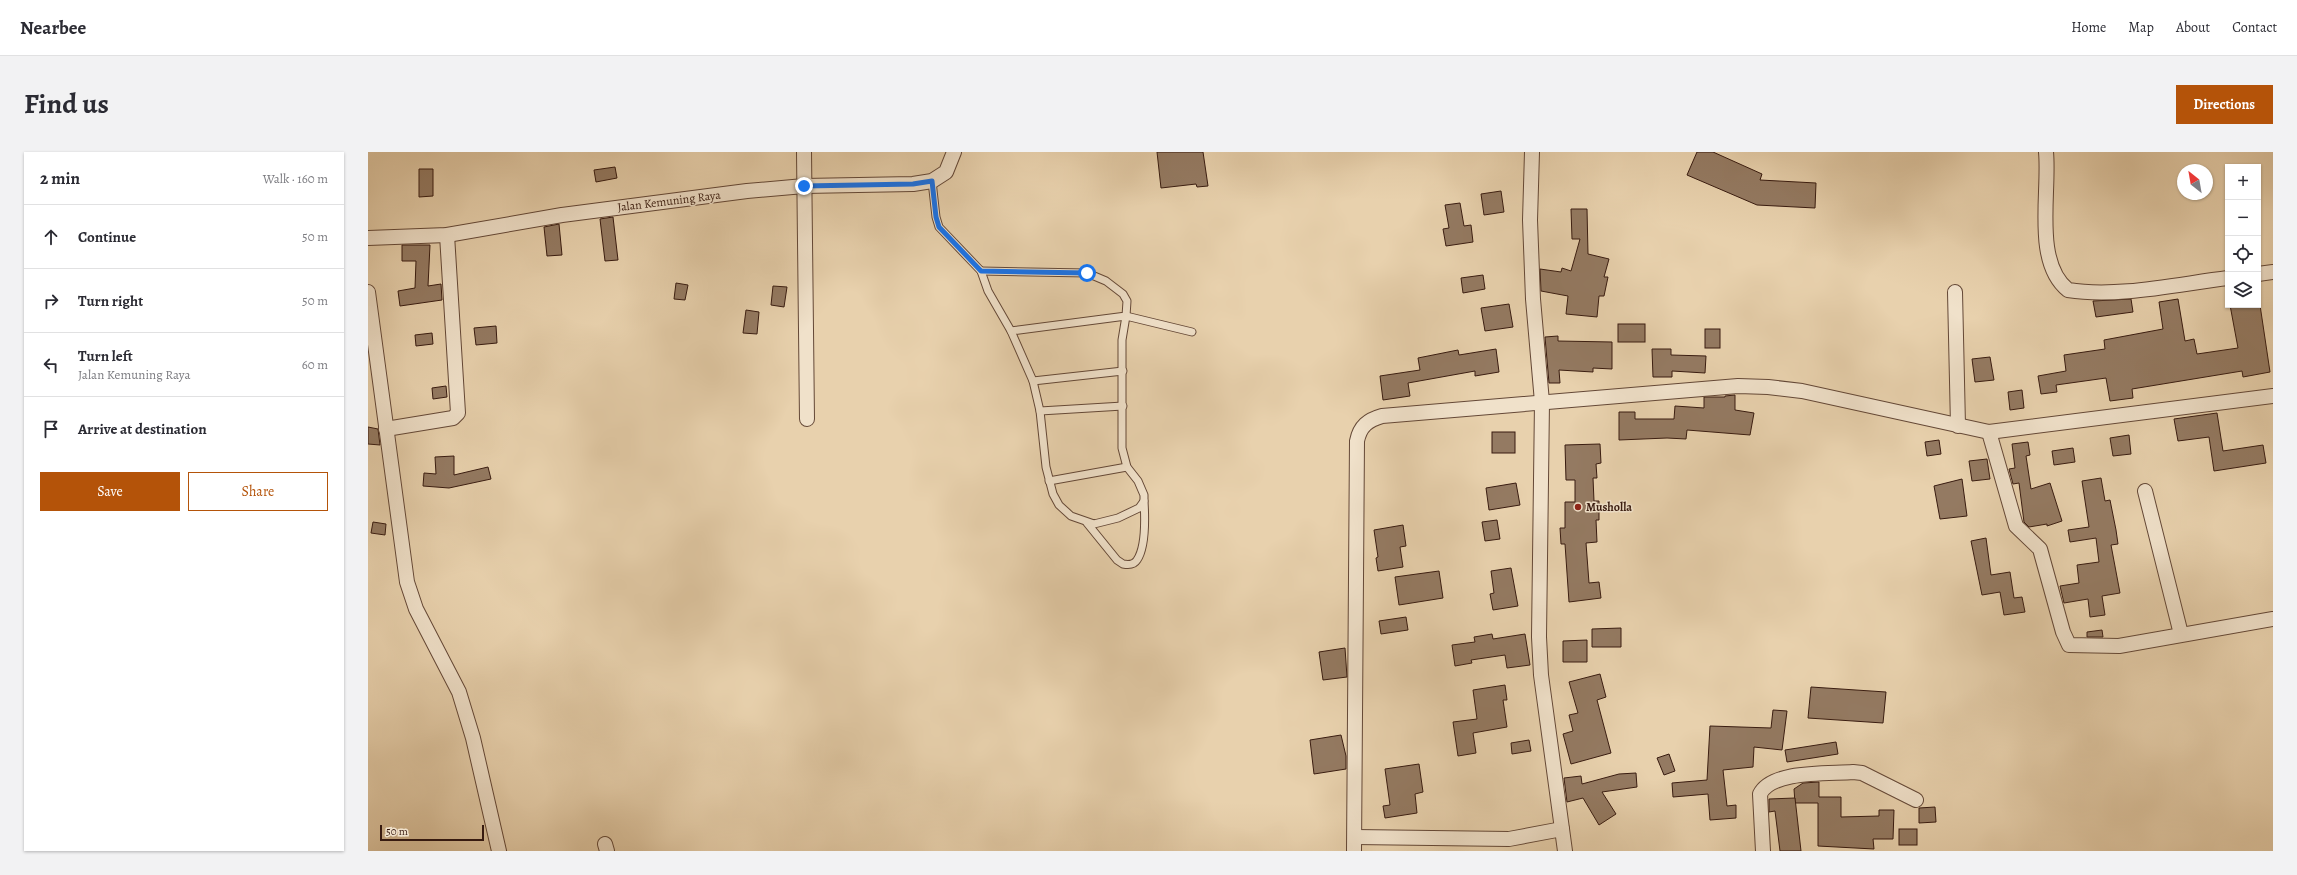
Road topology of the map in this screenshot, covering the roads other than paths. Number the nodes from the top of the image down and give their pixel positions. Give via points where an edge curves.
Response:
1 (804, 152) edge
2 (954, 152) edge
3 (1532, 152) edge
4 (2046, 152) edge
5 (932, 181) junction
6 (804, 186) junction
7 (447, 235) junction
8 (368, 238) edge
9 (981, 271) junction
10 (2273, 272) edge
11 (2261, 274) edge
12 (2225, 278) edge
13 (368, 292) edge
14 (1954, 292) dead end
15 (1126, 316) junction
16 (1011, 331) junction
17 (1192, 332) dead end
18 (1123, 371) junction
19 (1033, 381) junction
20 (374, 382) edge
21 (2273, 396) edge
22 (1542, 402) junction
23 (1122, 406) junction
24 (1040, 411) junction
25 (806, 419) dead end
26 (1958, 426) junction
27 (386, 429) junction
28 (1989, 432) junction
29 (1127, 467) junction
30 (1049, 481) junction
31 (2146, 491) dead end
32 (1144, 501) junction
33 (1087, 523) junction
34 (2273, 619) edge
35 (2181, 634) junction
36 (1916, 800) dead end
37 (1562, 829) junction
38 (1355, 837) junction
39 (500, 851) edge
40 (1354, 851) edge
41 (1565, 851) edge
42 (1763, 851) edge

1 - 6 street
2 - 5 street, Jalan Kemuning Raya via 946,172
3 - 22 street via 1532,283
4 - 12 street via 2045,222 2049,257 2056,276 2068,290 2127,290
5 - 6 street, Jalan Kemuning Raya via 913,184
5 - 9 lane via 936,217 944,234
6 - 7 street, Jalan Kemuning Raya via 562,215
6 - 25 street
7 - 8 street, Jalan Kemuning Raya
7 - 27 street via 458,413 453,418
9 - 15 lane via 1087,273 1106,281 1123,294 1127,301
9 - 16 lane via 988,291
10 - 11 street
13 - 20 street
14 - 26 street
15 - 16 lane
15 - 17 lane
15 - 18 lane via 1122,340
16 - 19 lane
18 - 19 lane
18 - 23 lane
19 - 24 lane
20 - 27 street
21 - 28 street
22 - 26 street via 1738,386 1768,387 1802,391
22 - 37 street via 1539,637
22 - 38 street via 1382,416 1368,422 1359,432 1356,441
23 - 24 lane
23 - 29 lane via 1122,448
24 - 30 lane
26 - 28 street
27 - 39 street via 407,582 416,609 459,692 473,738
28 - 35 street via 2012,516 2022,534 2032,540 2040,550 2069,645 2119,646
29 - 30 lane
29 - 32 lane via 1138,481 1144,494
30 - 33 lane via 1059,505 1071,516
31 - 35 street
32 - 33 lane via 1139,508 1118,518 1099,524
32 - 33 lane via 1142,546 1134,564 1123,564 1118,560
34 - 35 street
36 - 42 street via 1862,773 1798,776 1775,780 1760,794
37 - 38 street via 1509,838
37 - 41 street
38 - 40 street

